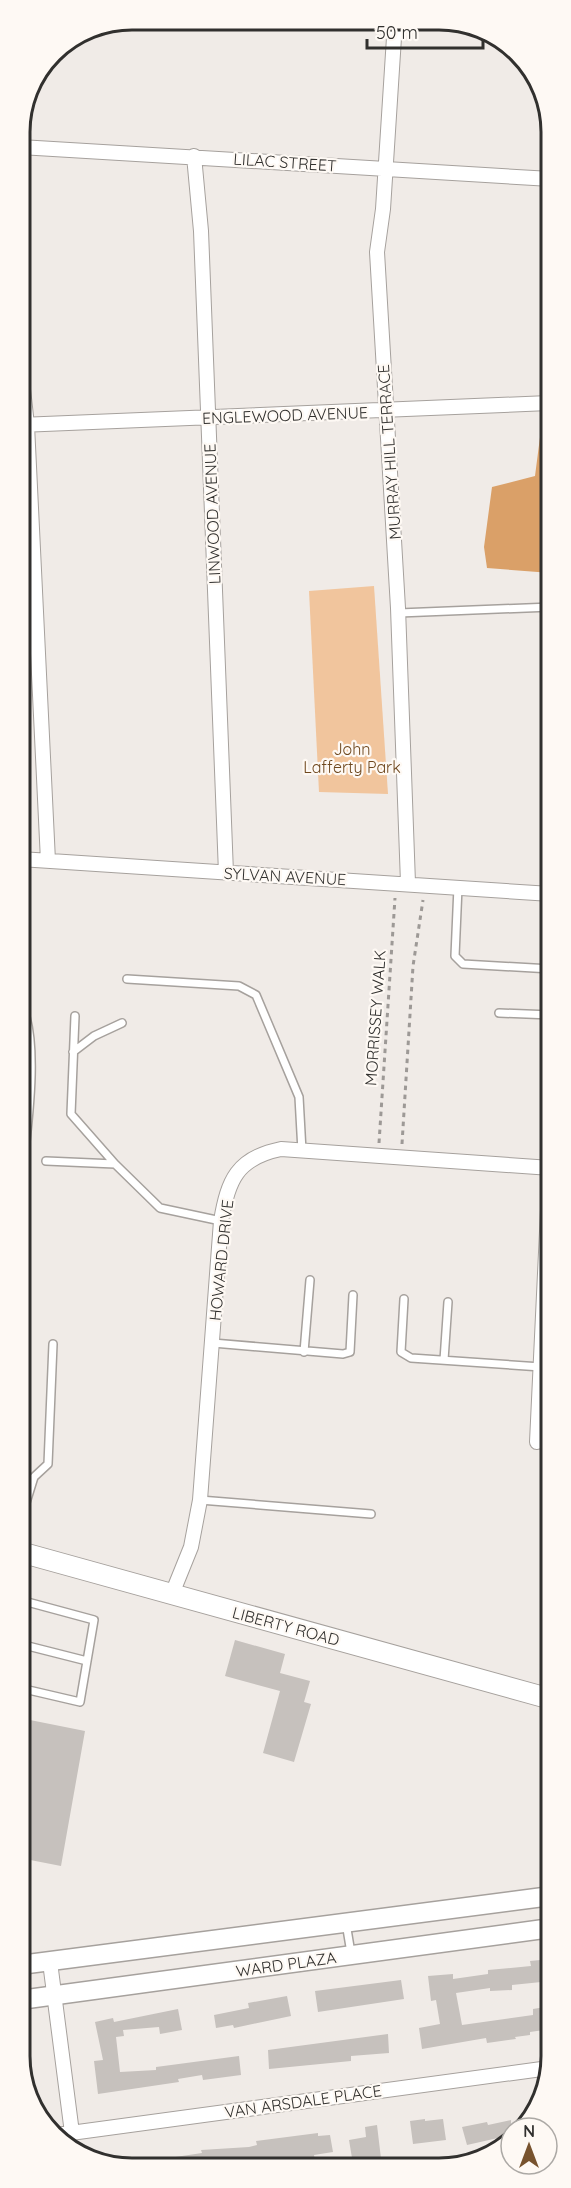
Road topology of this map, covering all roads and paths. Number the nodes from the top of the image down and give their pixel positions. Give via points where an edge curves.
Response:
1 (395, 30) edge
2 (30, 148) edge
3 (194, 156) junction
4 (386, 168) junction
5 (541, 178) edge
6 (541, 403) edge
7 (386, 411) junction
8 (208, 419) junction
9 (30, 425) edge
10 (30, 547) edge
11 (541, 607) edge
12 (399, 613) junction
13 (30, 860) edge
14 (48, 861) junction
15 (226, 873) junction
16 (402, 882) junction
17 (425, 884) junction
18 (459, 886) junction
19 (541, 893) edge
20 (541, 968) edge
21 (127, 979) dead end
22 (499, 1013) dead end
23 (541, 1015) edge
24 (75, 1017) dead end
25 (122, 1023) dead end
26 (74, 1052) junction
27 (30, 1060) edge
28 (30, 1087) edge
29 (302, 1151) junction
30 (378, 1156) junction
31 (401, 1158) junction
32 (46, 1161) dead end
33 (115, 1164) junction
34 (541, 1167) edge
35 (221, 1221) junction
36 (310, 1280) dead end
37 (353, 1295) dead end
38 (404, 1299) dead end
39 (448, 1302) dead end
40 (213, 1343) junction
41 (53, 1344) dead end
42 (304, 1352) junction
43 (444, 1360) junction
44 (541, 1367) joint
45 (537, 1442) dead end
46 (30, 1490) edge
47 (200, 1500) junction
48 (371, 1514) dead end
49 (30, 1555) edge
50 (172, 1594) junction
51 (30, 1603) edge
52 (30, 1647) edge
53 (87, 1661) junction
54 (30, 1690) edge
55 (541, 1696) edge
56 (541, 1897) edge
57 (346, 1923) junction
58 (541, 1929) edge
59 (351, 1956) junction
60 (50, 1962) junction
61 (30, 1964) edge
62 (55, 1996) junction
63 (30, 1999) edge
64 (540, 2069) edge
65 (65, 2132) edge
66 (68, 2136) edge

1 - 4 street, MURRAY HILL TERRACE
2 - 3 street, LILAC STREET
3 - 4 street, LILAC STREET
3 - 8 street, LINWOOD AVENUE via 201,231
4 - 5 street, LILAC STREET
4 - 7 street, MURRAY HILL TERRACE via 376,252
6 - 7 street, ENGLEWOOD AVENUE
7 - 8 street, ENGLEWOOD AVENUE
7 - 12 street, MURRAY HILL TERRACE
8 - 9 street, ENGLEWOOD AVENUE
8 - 15 street, LINWOOD AVENUE
10 - 14 street
11 - 12 lane
12 - 16 street, MURRAY HILL TERRACE
13 - 14 street, SYLVAN AVENUE
14 - 15 street, SYLVAN AVENUE
15 - 16 street, SYLVAN AVENUE
16 - 17 street, SYLVAN AVENUE
16 - 30 path, MORRISSEY WALK
17 - 18 street, SYLVAN AVENUE
17 - 31 path via 413,966
18 - 19 street, SYLVAN AVENUE
18 - 20 lane via 455,956 463,964
21 - 29 lane via 239,986 256,995 299,1097
22 - 23 lane
24 - 26 lane
25 - 26 lane via 94,1036
26 - 33 lane via 71,1114
27 - 28 lane
29 - 30 street, HOWARD DRIVE
29 - 35 street, HOWARD DRIVE via 281,1149 248,1160 234,1177
30 - 31 street, HOWARD DRIVE
31 - 34 street, HOWARD DRIVE
32 - 33 lane
33 - 35 lane via 160,1208
35 - 40 street, HOWARD DRIVE
36 - 42 lane
37 - 42 lane via 350,1352
38 - 43 lane via 401,1352 411,1358
39 - 43 lane
40 - 42 lane
40 - 47 street, HOWARD DRIVE
41 - 46 lane via 48,1464 34,1477
43 - 44 lane
44 - 45 street
47 - 48 lane
47 - 50 street, HOWARD DRIVE via 191,1547
49 - 50 main road, LIBERTY ROAD
50 - 55 main road, LIBERTY ROAD
51 - 53 lane via 94,1620
52 - 53 lane
53 - 54 lane via 80,1702
56 - 57 street, WARD PLAZA
57 - 59 lane
57 - 60 street, WARD PLAZA
58 - 59 street, WARD PLAZA
59 - 62 street, WARD PLAZA
60 - 61 street, WARD PLAZA
60 - 62 street
62 - 63 street, WARD PLAZA
62 - 65 street
64 - 66 street, VAN ARSDALE PLACE

